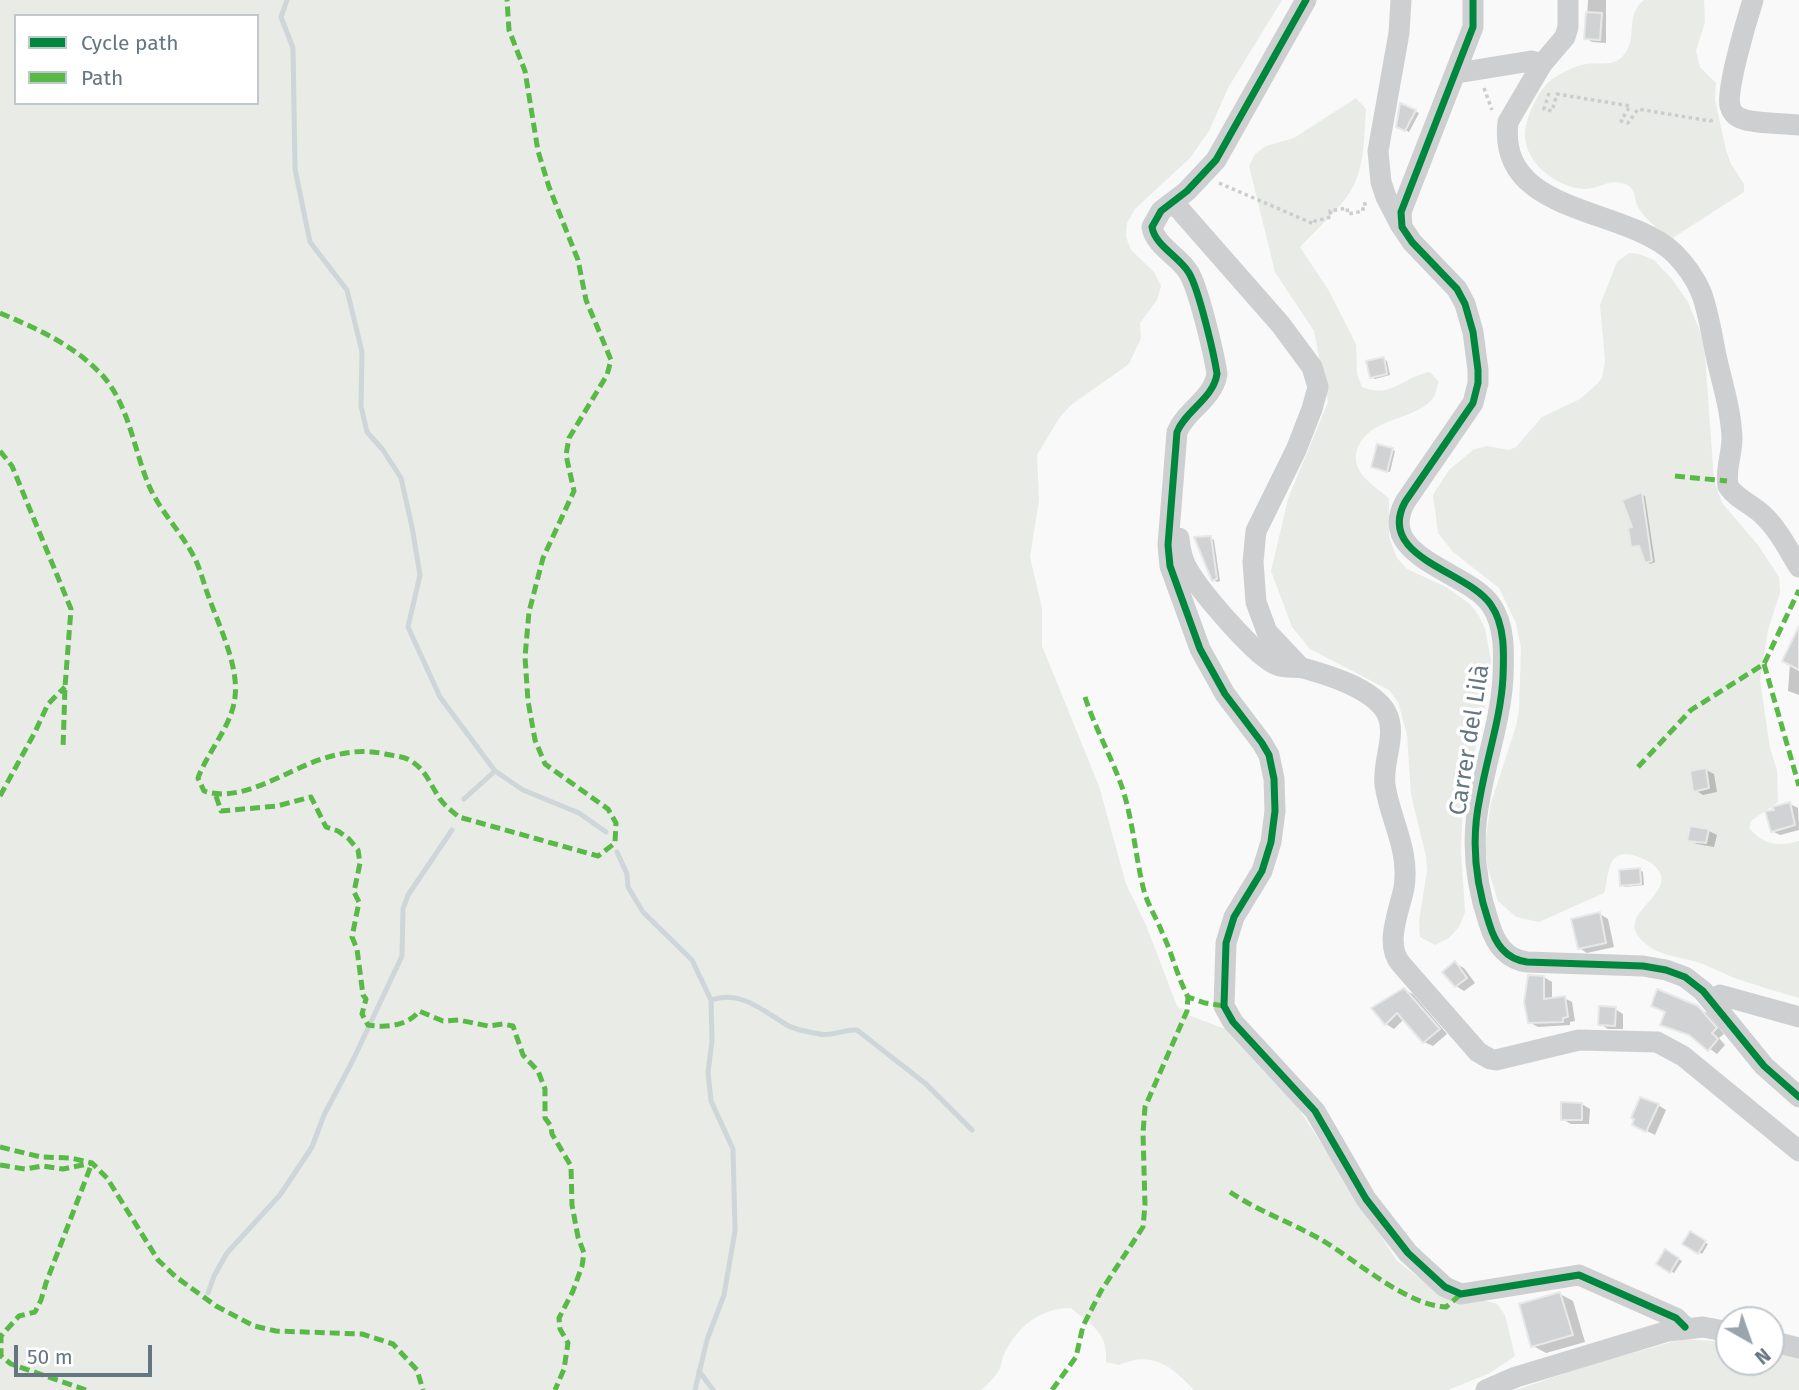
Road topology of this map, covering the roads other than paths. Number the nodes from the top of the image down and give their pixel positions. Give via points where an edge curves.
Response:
1 (1306, 0) edge
2 (1401, 0) edge
3 (1473, 0) edge
4 (1568, 0) edge
5 (1753, 0) edge
6 (1542, 64) junction
7 (1467, 71) junction
8 (1799, 125) edge
9 (1174, 203) junction
10 (1402, 227) junction
11 (1172, 511) junction
12 (1799, 567) edge
13 (1300, 667) junction
14 (1711, 999) junction
15 (1799, 1017) edge
16 (1799, 1097) edge
17 (1799, 1152) edge
18 (1685, 1327) junction
19 (1715, 1329) edge
20 (1486, 1390) edge

1 - 9 street via 1216,160
2 - 10 street via 1378,151 1381,182
3 - 7 street
4 - 6 street via 1565,37
5 - 8 street via 1742,34 1731,109 1743,120
6 - 7 street via 1531,61
6 - 12 street via 1508,122 1511,157 1517,169 1540,191 1647,233 1673,252 1694,278 1706,309 1730,414 1728,486 1763,514
7 - 10 street via 1405,198
9 - 11 street via 1157,215 1153,233 1191,276 1217,374 1212,389 1177,432
9 - 13 street via 1281,325 1312,367 1318,387 1296,450 1256,531 1253,562 1256,601 1267,632
10 - 14 street, Carrer del Lilà via 1457,289 1470,318 1478,370 1473,403 1405,502 1400,519 1404,538 1414,553 1475,588 1492,606 1501,628 1503,678 1475,835 1476,872 1495,940 1507,955 1521,961 1666,970 1695,983
11 - 13 street via 1182,556 1195,581 1254,648 1275,665
11 - 18 street via 1170,566 1200,649 1225,694 1269,755 1274,779 1271,842 1262,871 1234,916 1226,943 1224,1006 1233,1023 1309,1104 1380,1219 1445,1287 1461,1294 1579,1275 1676,1318
13 - 17 street via 1364,691 1387,714 1391,729 1386,788 1405,869 1393,951 1478,1052 1496,1060 1579,1040 1657,1042 1683,1056
14 - 15 street via 1720,995
14 - 16 street, Carrer del Lilà via 1764,1066
18 - 19 street
18 - 20 street

